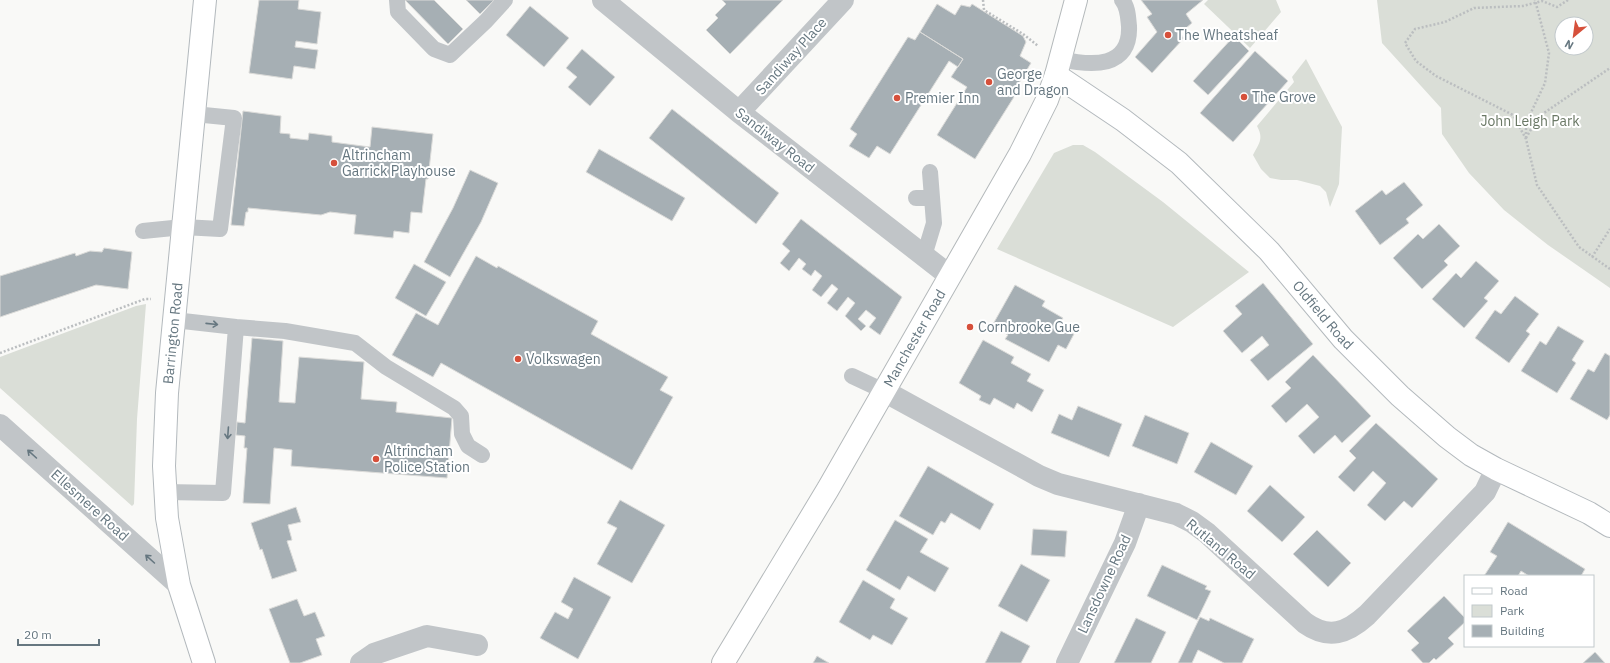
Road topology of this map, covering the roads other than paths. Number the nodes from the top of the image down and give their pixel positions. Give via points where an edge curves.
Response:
1 (205, 0) edge
2 (397, 0) edge
3 (505, 0) edge
4 (603, 0) edge
5 (843, 0) edge
6 (1076, 0) edge
7 (1122, 0) edge
8 (1058, 67) junction
9 (739, 112) junction
10 (194, 114) junction
11 (930, 172) dead end
12 (183, 227) junction
13 (143, 231) dead end
14 (924, 256) junction
15 (950, 276) junction
16 (175, 309) junction
17 (236, 327) junction
18 (852, 376) dead end
19 (884, 391) junction
20 (0, 424) edge
21 (482, 455) dead end
22 (1496, 469) junction
23 (164, 492) junction
24 (1139, 504) junction
25 (1610, 526) edge
26 (179, 585) junction
27 (477, 645) dead end
28 (204, 663) edge
29 (361, 663) edge
30 (723, 663) edge
31 (1067, 663) edge

1 - 10 main road, Barrington Road
2 - 3 lane via 398,12 434,49 450,54
4 - 9 street, Sandiway Road
5 - 9 street, Sandiway Place
6 - 8 main road, Manchester Road
7 - 8 lane via 1128,12 1129,35 1125,48 1113,60
8 - 15 main road, Manchester Road via 1047,100 1023,147
8 - 22 main road, Oldfield Road via 1179,163 1269,251 1343,339 1400,396 1447,437
9 - 14 street, Sandiway Road
10 - 12 main road, Barrington Road
10 - 12 lane via 234,118 220,229
11 - 14 lane via 924,198 934,223
12 - 13 lane
12 - 16 main road, Barrington Road
14 - 15 street, Sandiway Road
15 - 19 main road, Manchester Road
16 -> 17 lane
16 - 23 main road, Barrington Road via 166,393
17 - 21 lane via 284,330 355,343 386,367 454,408 461,416 462,434 468,446
17 -> 23 lane via 223,493
18 - 19 lane
19 - 24 street, Rutland Road via 1039,476 1058,484
19 - 30 main road, Manchester Road
26 -> 20 street, Ellesmere Road
22 - 24 street, Rutland Road via 1485,492 1367,615 1354,627 1333,632 1318,630 1306,623 1192,522 1176,514
22 - 25 main road, Oldfield Road via 1589,513
23 - 26 main road, Barrington Road
24 - 31 street, Lansdowne Road via 1125,543
26 - 28 main road, Barrington Road
27 - 29 street via 427,636 374,654

